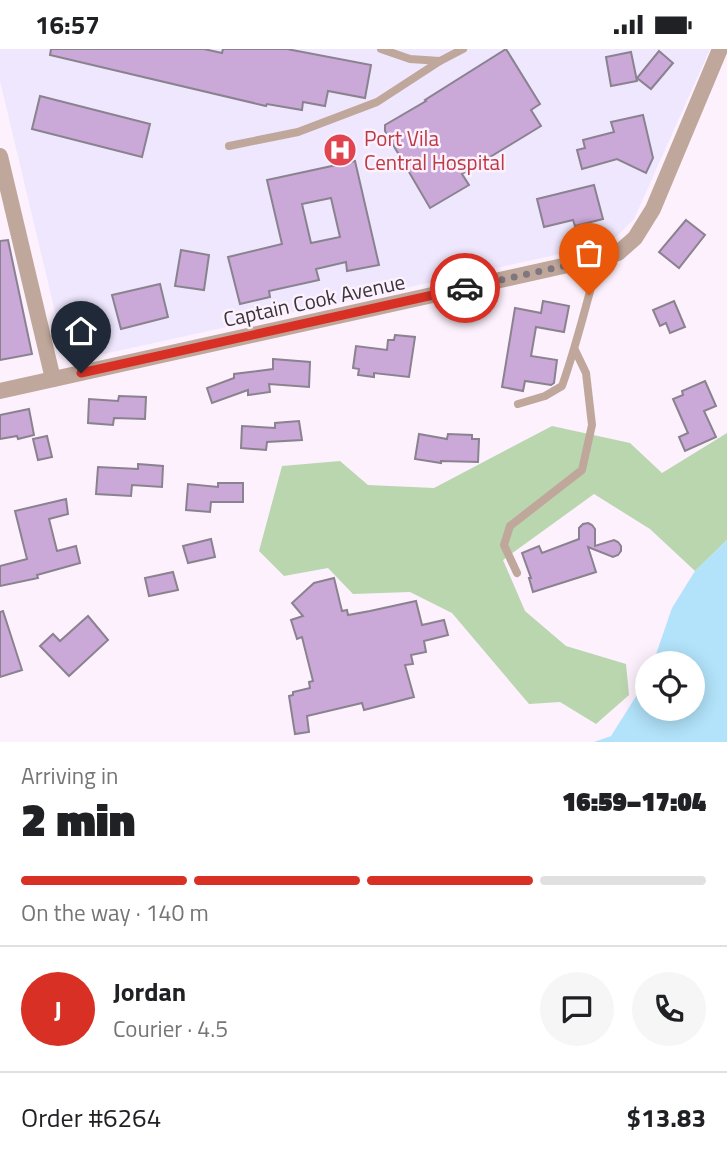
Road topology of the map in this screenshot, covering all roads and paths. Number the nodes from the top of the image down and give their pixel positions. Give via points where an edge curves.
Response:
1 (381, 49) edge
2 (463, 49) edge
3 (720, 49) edge
4 (440, 61) junction
5 (229, 146) dead end
6 (0, 156) edge
7 (599, 258) junction
8 (575, 350) junction
9 (53, 379) junction
10 (0, 391) edge
11 (518, 404) dead end
12 (517, 573) dead end

1 - 4 lane via 410,59
2 - 4 lane
3 - 7 street, Captain Cook Avenue via 653,209 618,253
4 - 5 lane via 377,102 298,132
6 - 9 street
7 - 8 lane
7 - 9 street, Captain Cook Avenue
8 - 11 lane via 562,386
8 - 12 lane via 586,373 592,425 582,470 510,526 504,545
9 - 10 street, Captain Cook Avenue

